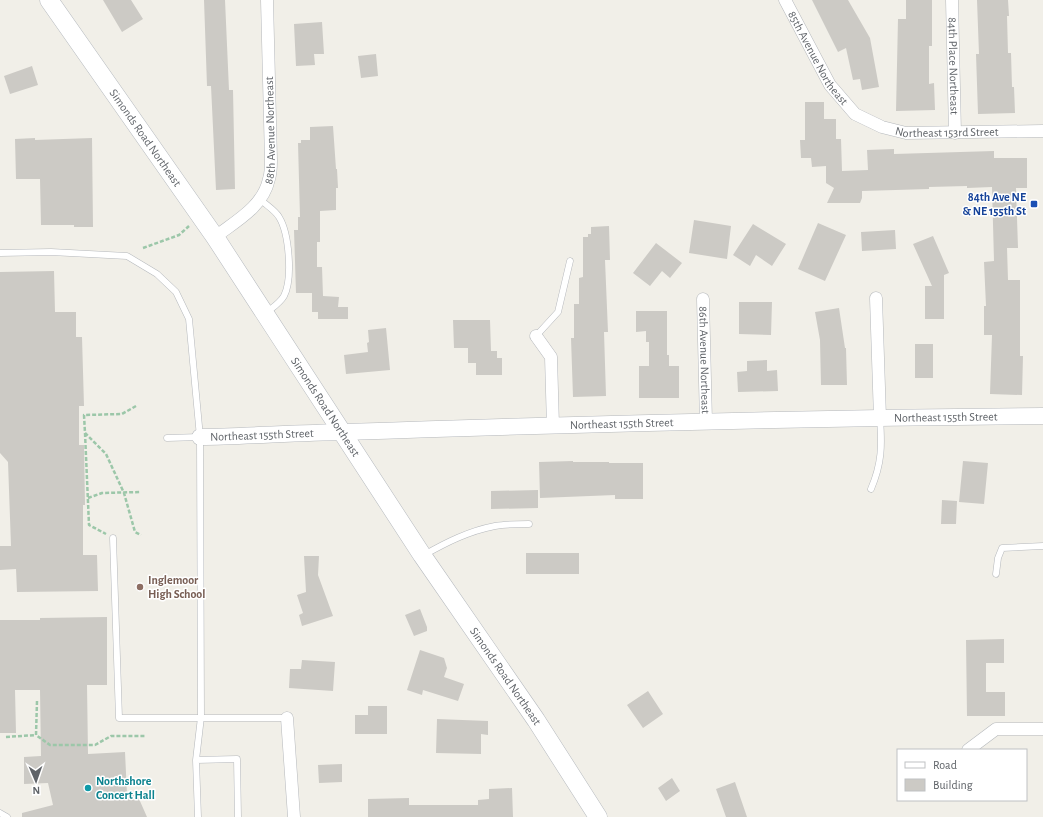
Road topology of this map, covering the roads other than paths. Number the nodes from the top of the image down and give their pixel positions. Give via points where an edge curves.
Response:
1 (49, 0) edge
2 (267, 0) edge
3 (785, 0) edge
4 (952, 0) edge
5 (855, 114) joint
6 (1043, 131) edge
7 (955, 133) junction
8 (261, 200) junction
9 (215, 237) junction
10 (0, 253) edge
11 (570, 261) dead end
12 (876, 298) dead end
13 (703, 299) dead end
14 (265, 314) junction
15 (536, 336) joint
16 (1043, 416) edge
17 (880, 418) junction
18 (706, 422) junction
19 (553, 426) junction
20 (342, 432) junction
21 (200, 437) junction
22 (167, 438) dead end
23 (870, 489) dead end
24 (529, 524) dead end
25 (113, 538) road end
26 (1043, 546) edge
27 (422, 555) junction
28 (996, 574) dead end
29 (201, 718) junction
30 (287, 718) joint
31 (1043, 729) edge
32 (969, 749) edge
33 (196, 760) junction
34 (0, 813) edge
35 (7, 817) edge
36 (198, 817) edge
37 (238, 817) edge
38 (294, 817) edge
39 (598, 817) edge

1 - 9 main road, Simonds Road Northeast
2 - 8 street, 88th Avenue Northeast via 271,160 269,180
3 - 5 street, 85th Avenue Northeast via 830,85
4 - 7 street, 84th Place Northeast
5 - 7 street, Northeast 153rd Street via 882,127 906,133
6 - 7 street, Northeast 153rd Street
8 - 9 street, 88th Avenue Northeast
8 - 14 lane via 278,216 285,232 289,270 284,296
9 - 14 main road, Simonds Road Northeast
10 - 21 lane via 51,252 127,256 157,274 176,292 189,319
11 - 15 lane via 558,312
12 - 17 street
13 - 18 street, 86th Avenue Northeast
14 - 20 main road, Simonds Road Northeast
15 - 19 street via 551,357
16 - 17 street, Northeast 155th Street
17 - 18 street, Northeast 155th Street
17 - 23 lane via 880,458 877,474
18 - 19 street, Northeast 155th Street
19 - 20 street, Northeast 155th Street
20 - 21 street, Northeast 155th Street
20 - 27 main road, Simonds Road Northeast
21 - 22 lane
21 - 29 lane
24 - 27 lane via 478,530
25 - 29 lane via 119,718
26 - 28 lane via 1002,548
27 - 39 main road, Simonds Road Northeast via 536,720
29 - 30 lane
29 - 33 lane
30 - 38 street
31 - 32 street via 996,729
33 - 36 lane
33 - 37 lane via 237,759
34 - 35 lane

